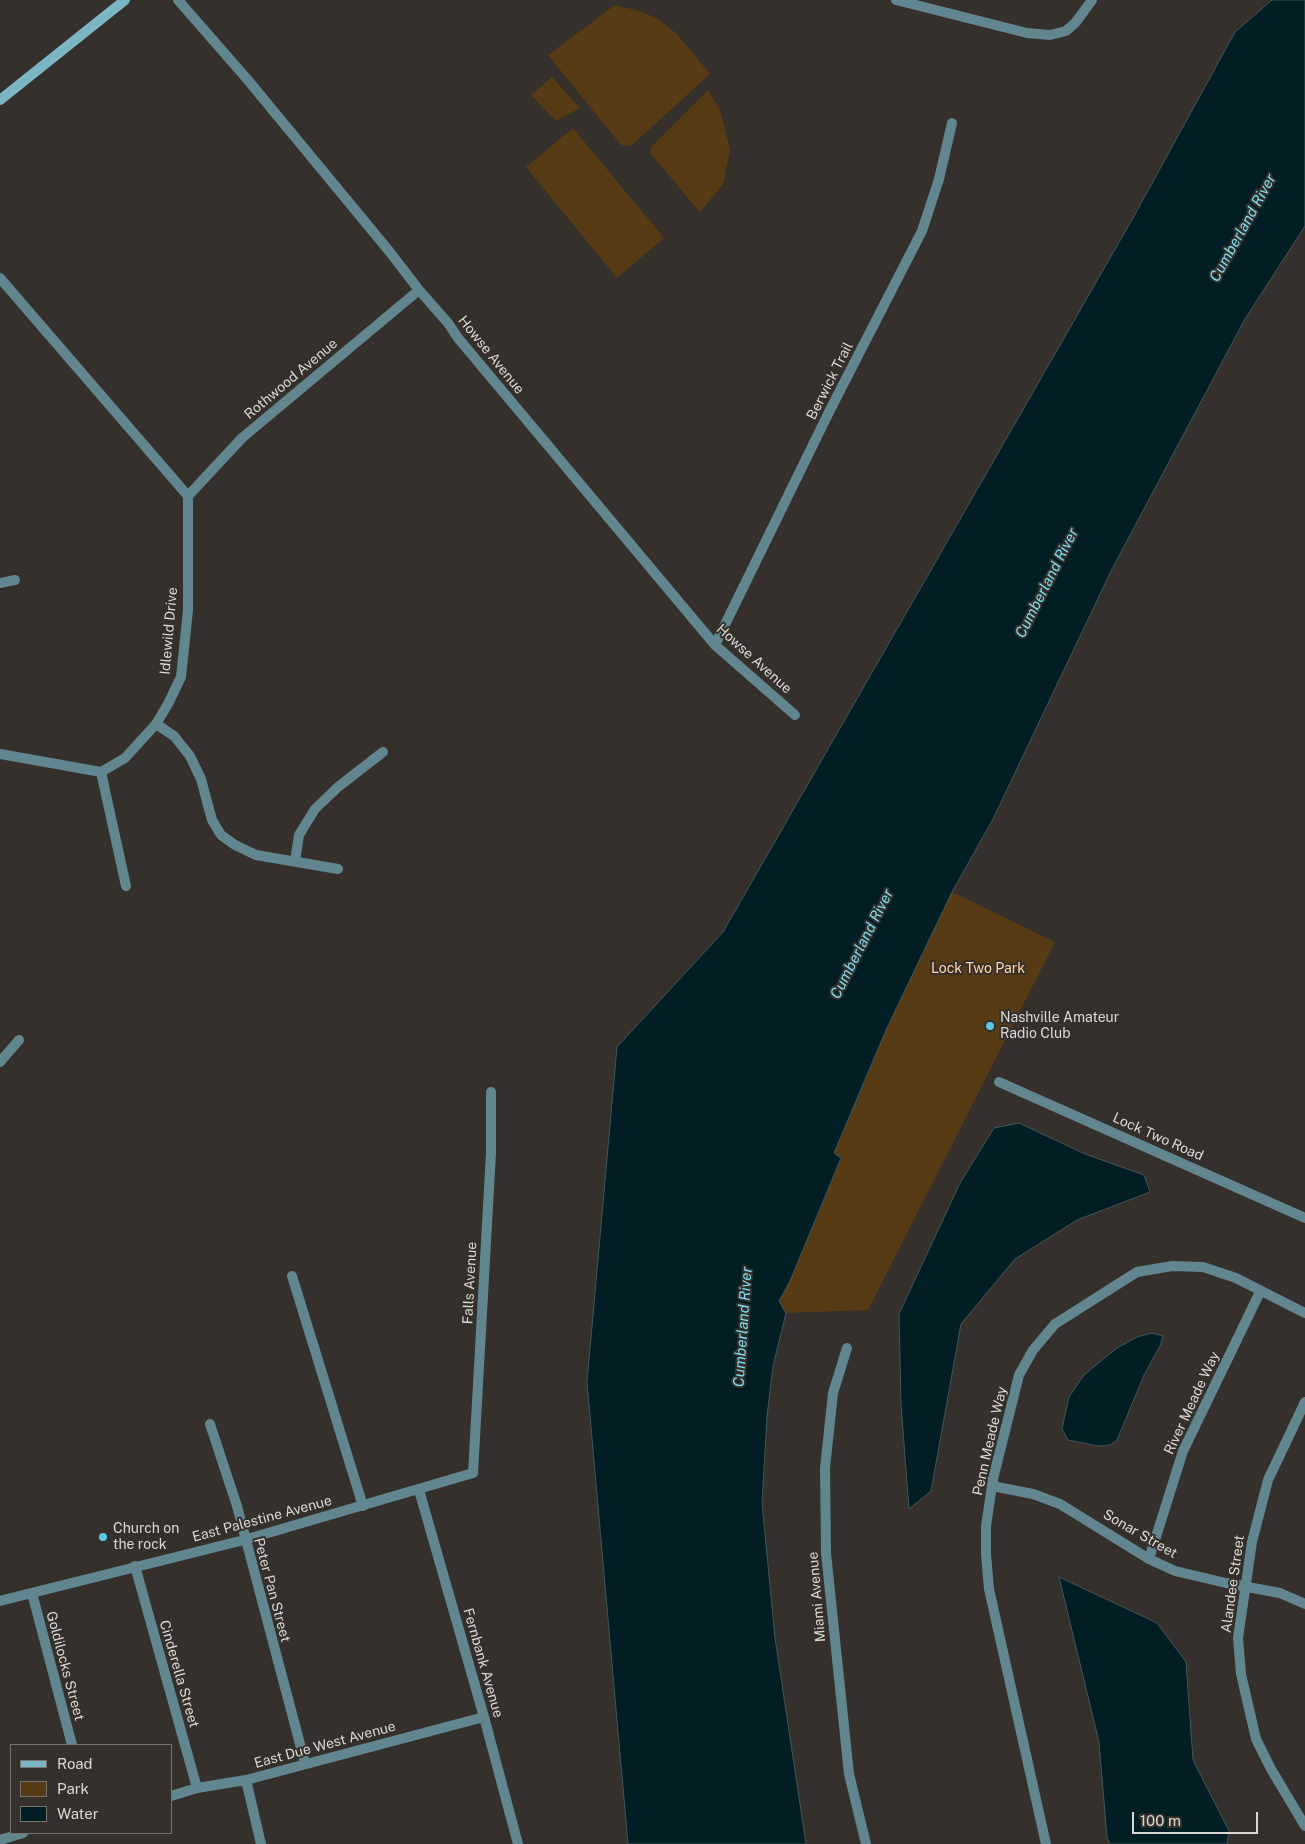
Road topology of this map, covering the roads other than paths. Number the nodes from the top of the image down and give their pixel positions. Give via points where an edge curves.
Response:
1 (125, 0) edge
2 (178, 0) edge
3 (896, 0) edge
4 (1089, 4) edge
5 (0, 100) edge
6 (952, 123) dead end
7 (0, 278) edge
8 (419, 290) junction
9 (188, 496) junction
10 (15, 580) dead end
11 (0, 583) edge
12 (714, 645) junction
13 (795, 715) dead end
14 (156, 724) junction
15 (383, 752) dead end
16 (0, 754) edge
17 (101, 772) junction
18 (295, 861) junction
19 (338, 869) dead end
20 (126, 886) dead end
21 (19, 1040) dead end
22 (0, 1062) edge
23 (999, 1082) dead end
24 (491, 1092) dead end
25 (1305, 1218) edge
26 (292, 1276) dead end
27 (1260, 1292) junction
28 (1305, 1313) edge
29 (847, 1348) dead end
30 (1305, 1402) edge
31 (210, 1424) dead end
32 (472, 1474) joint
33 (992, 1486) junction
34 (419, 1490) junction
35 (364, 1506) junction
36 (244, 1540) junction
37 (1149, 1559) junction
38 (135, 1566) junction
39 (1247, 1586) junction
40 (32, 1593) junction
41 (0, 1601) edge
42 (1305, 1604) edge
43 (484, 1717) junction
44 (72, 1744) edge
45 (305, 1763) junction
46 (246, 1780) junction
47 (197, 1788) junction
48 (172, 1796) edge
49 (1305, 1826) edge
50 (20, 1834) edge
51 (0, 1840) edge
52 (261, 1844) edge
53 (518, 1844) edge
54 (866, 1844) edge
55 (1046, 1844) edge

1 - 5 main road
2 - 8 street, Howse Avenue via 247,79
3 - 4 street via 1026,33 1050,35 1066,31
6 - 12 street, Berwick Trail via 922,231
7 - 9 street
8 - 9 street, Rothwood Avenue via 242,438
8 - 12 street, Howse Avenue
9 - 14 street, Idlewild Drive via 188,610 181,677
10 - 11 street
12 - 13 street, Howse Avenue
14 - 17 street, Idlewild Drive via 125,758
14 - 18 street via 174,736 190,756 201,779 212,820 221,835 256,855
15 - 18 street via 315,809 300,835
16 - 17 street
17 - 20 street
18 - 19 street
21 - 22 street
23 - 25 street, Lock Two Road
24 - 32 street, Falls Avenue via 491,1153
26 - 35 street
27 - 28 street, Penn Meade Way
27 - 33 street, Penn Meade Way via 1236,1278 1203,1268 1172,1266 1137,1272 1055,1324 1033,1350 1019,1375
27 - 37 street, River Meade Way via 1183,1450
29 - 54 street, Miami Avenue via 833,1394 825,1468 826,1553 849,1774
30 - 39 street, Alandee Street via 1268,1480 1252,1542
31 - 36 street, Peter Pan Street
32 - 34 street, East Palestine Avenue
33 - 37 street, Sonar Street via 1033,1494 1060,1504
33 - 55 street, Penn Meade Way via 986,1526 989,1589
34 - 35 street, East Palestine Avenue
34 - 43 street, Fernbank Avenue
35 - 36 street, East Palestine Avenue
36 - 38 street, East Palestine Avenue
36 - 45 street, Peter Pan Street
37 - 39 street, Sonar Street via 1182,1573
38 - 40 street, East Palestine Avenue
38 - 47 street, Cinderella Street
39 - 42 street, Sonar Street via 1280,1593
39 - 49 street, Alandee Street via 1238,1638 1241,1674 1256,1739
40 - 41 street, East Palestine Avenue
40 - 44 street, Goldilocks Street
43 - 45 street, East Due West Avenue
43 - 53 street, Fernbank Avenue
45 - 46 street, East Due West Avenue
46 - 47 street, East Due West Avenue
46 - 52 street
47 - 48 street, East Due West Avenue
50 - 51 street

